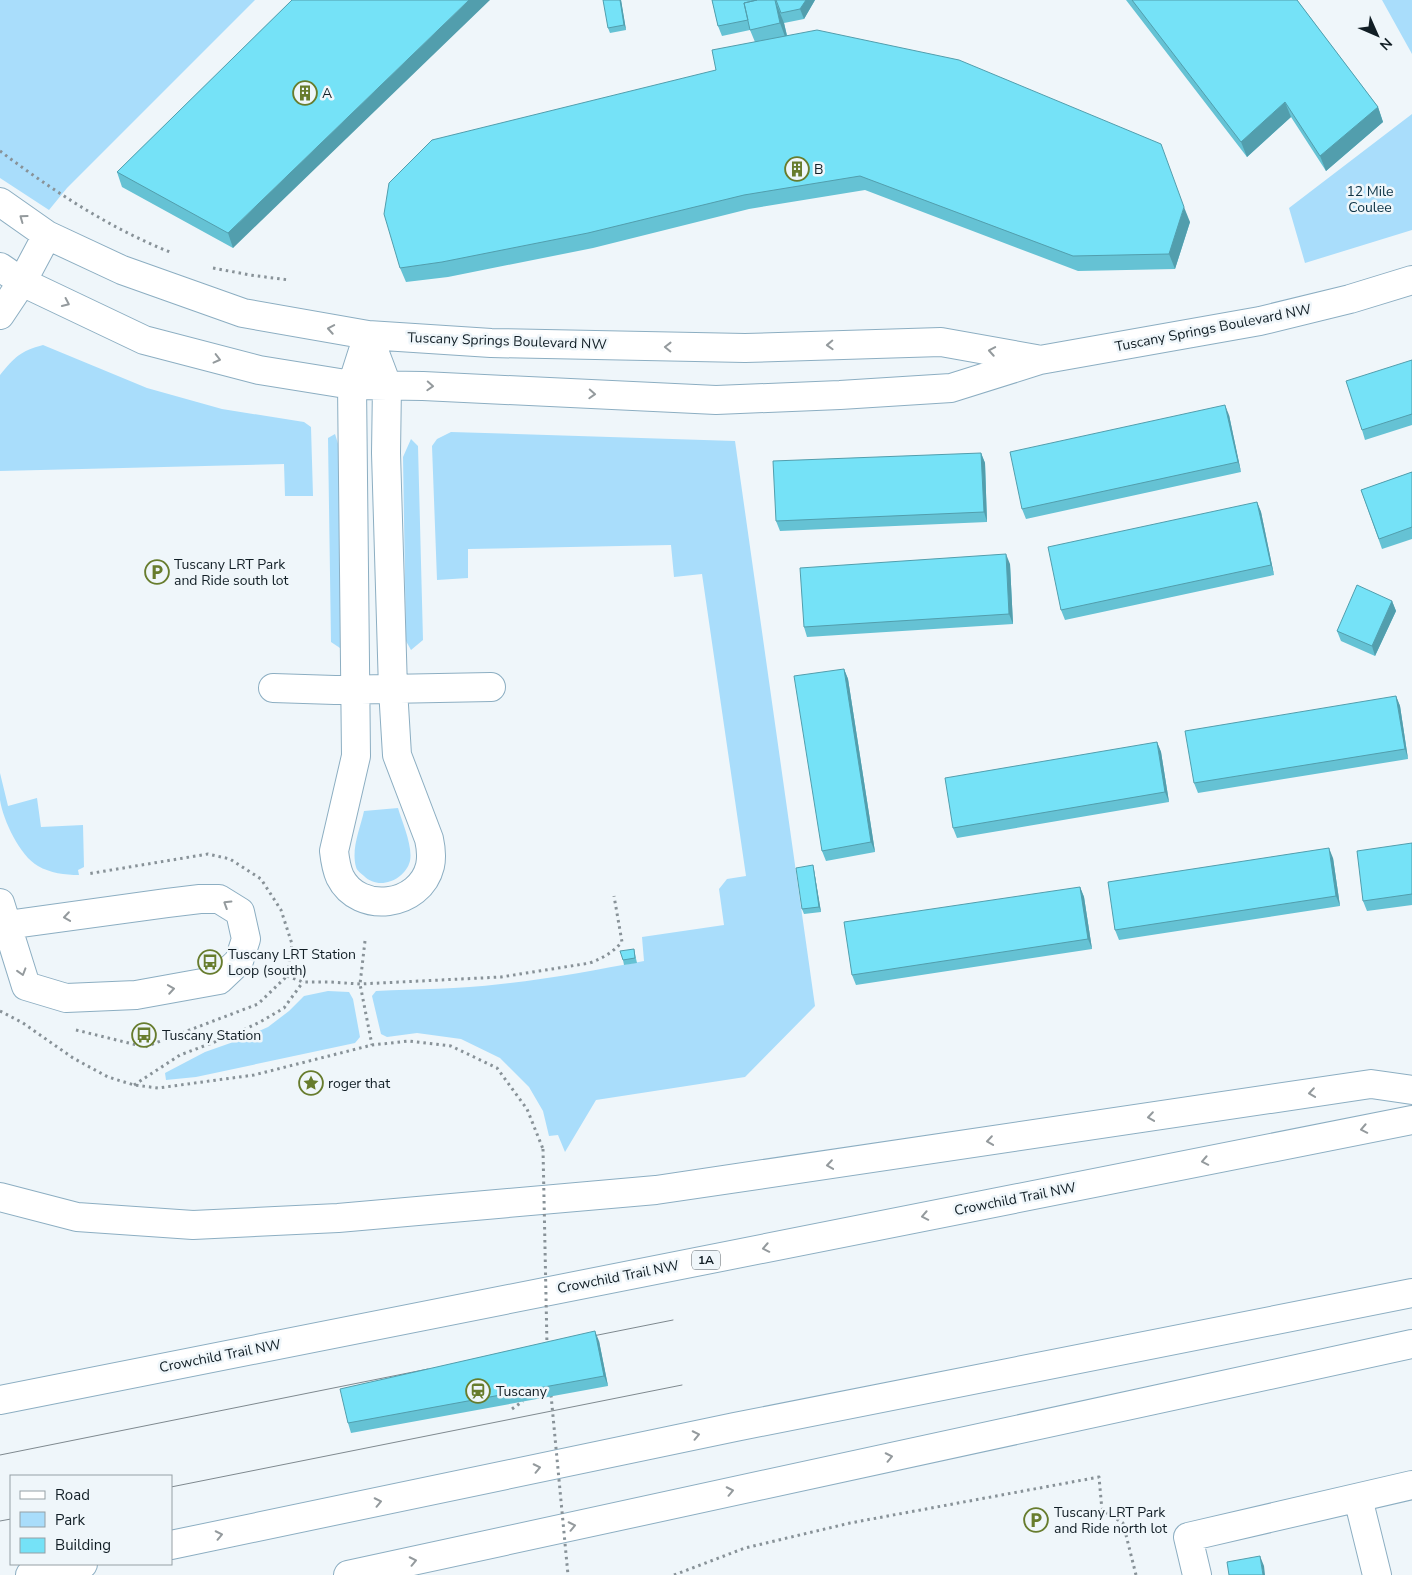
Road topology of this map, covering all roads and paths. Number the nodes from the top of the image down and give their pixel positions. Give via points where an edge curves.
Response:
1 (0, 151) edge
2 (0, 202) edge
3 (47, 235) junction
4 (173, 253) dead end
5 (206, 266) dead end
6 (11, 275) edge
7 (289, 280) dead end
8 (1412, 280) edge
9 (0, 315) edge
10 (368, 335) junction
11 (1040, 360) junction
12 (352, 385) junction
13 (387, 386) junction
14 (491, 687) dead end
15 (273, 688) dead end
16 (356, 689) junction
17 (393, 689) junction
18 (614, 896) dead end
19 (4, 914) edge
20 (365, 941) dead end
21 (287, 976) dead end
22 (303, 982) junction
23 (360, 984) junction
24 (0, 1011) edge
25 (372, 1046) junction
26 (134, 1086) junction
27 (1412, 1090) edge
28 (1412, 1120) edge
29 (0, 1197) edge
30 (1412, 1293) edge
31 (1412, 1344) edge
32 (547, 1352) edge
33 (551, 1389) edge
34 (528, 1398) edge
35 (0, 1400) edge
36 (512, 1409) edge
37 (1412, 1485) edge
38 (1358, 1498) junction
39 (172, 1545) edge
40 (78, 1565) edge
41 (30, 1575) edge
42 (348, 1575) edge
43 (568, 1575) edge
44 (674, 1575) edge
45 (1136, 1575) edge
46 (1197, 1575) edge
47 (1378, 1575) edge

1 - 4 path via 90,212
3 -> 2 main road, Tuscany Springs Boulevard NW
3 - 6 main road
10 -> 3 main road, Tuscany Springs Boulevard NW via 243,313 122,270
5 - 7 path via 250,276
6 - 9 main road
6 -> 12 main road, Tuscany Springs Boulevard NW via 144,340 259,370
8 - 11 main road, Tuscany Springs Boulevard NW via 1260,321
11 -> 10 main road, Tuscany Springs Boulevard NW via 941,342 746,348 491,343
10 - 12 main road
10 - 13 main road
13 -> 11 main road, Tuscany Springs Boulevard NW via 716,400 840,396 951,388
12 - 13 main road, Tuscany Springs Boulevard NW
12 - 16 main road
13 - 17 main road
14 - 17 main road
15 - 16 main road
16 - 17 main road
16 - 17 main road via 356,756 334,851 335,865 350,889 362,898 376,902 403,898 415,890 430,866 429,839 397,754
18 - 23 path via 622,942 603,958 590,963 501,978
19 -> 19 main road via 26,986 66,998 136,995 219,980 240,961 246,939 240,912 219,899
20 - 23 path
21 - 22 path
22 - 23 path
22 - 26 path via 284,1008 276,1013 228,1038 180,1055
23 - 25 path
24 - 26 path via 73,1058 108,1077
25 - 26 path via 254,1075 158,1088
25 - 32 path, bridge via 409,1041 451,1046 497,1068 527,1109 543,1149
27 -> 29 main road via 1371,1084 656,1190 338,1218 164,1223 77,1217
28 -> 35 main road, Crowchild Trail NW / 1A
39 -> 30 main road via 735,1427
42 -> 31 main road
33 - 43 path, bridge
34 - 36 path
37 - 38 main road
38 - 46 main road via 1188,1537
38 - 47 main road
40 - 41 main road
44 - 45 path via 745,1548 850,1523 1099,1477 1102,1510 1123,1523

